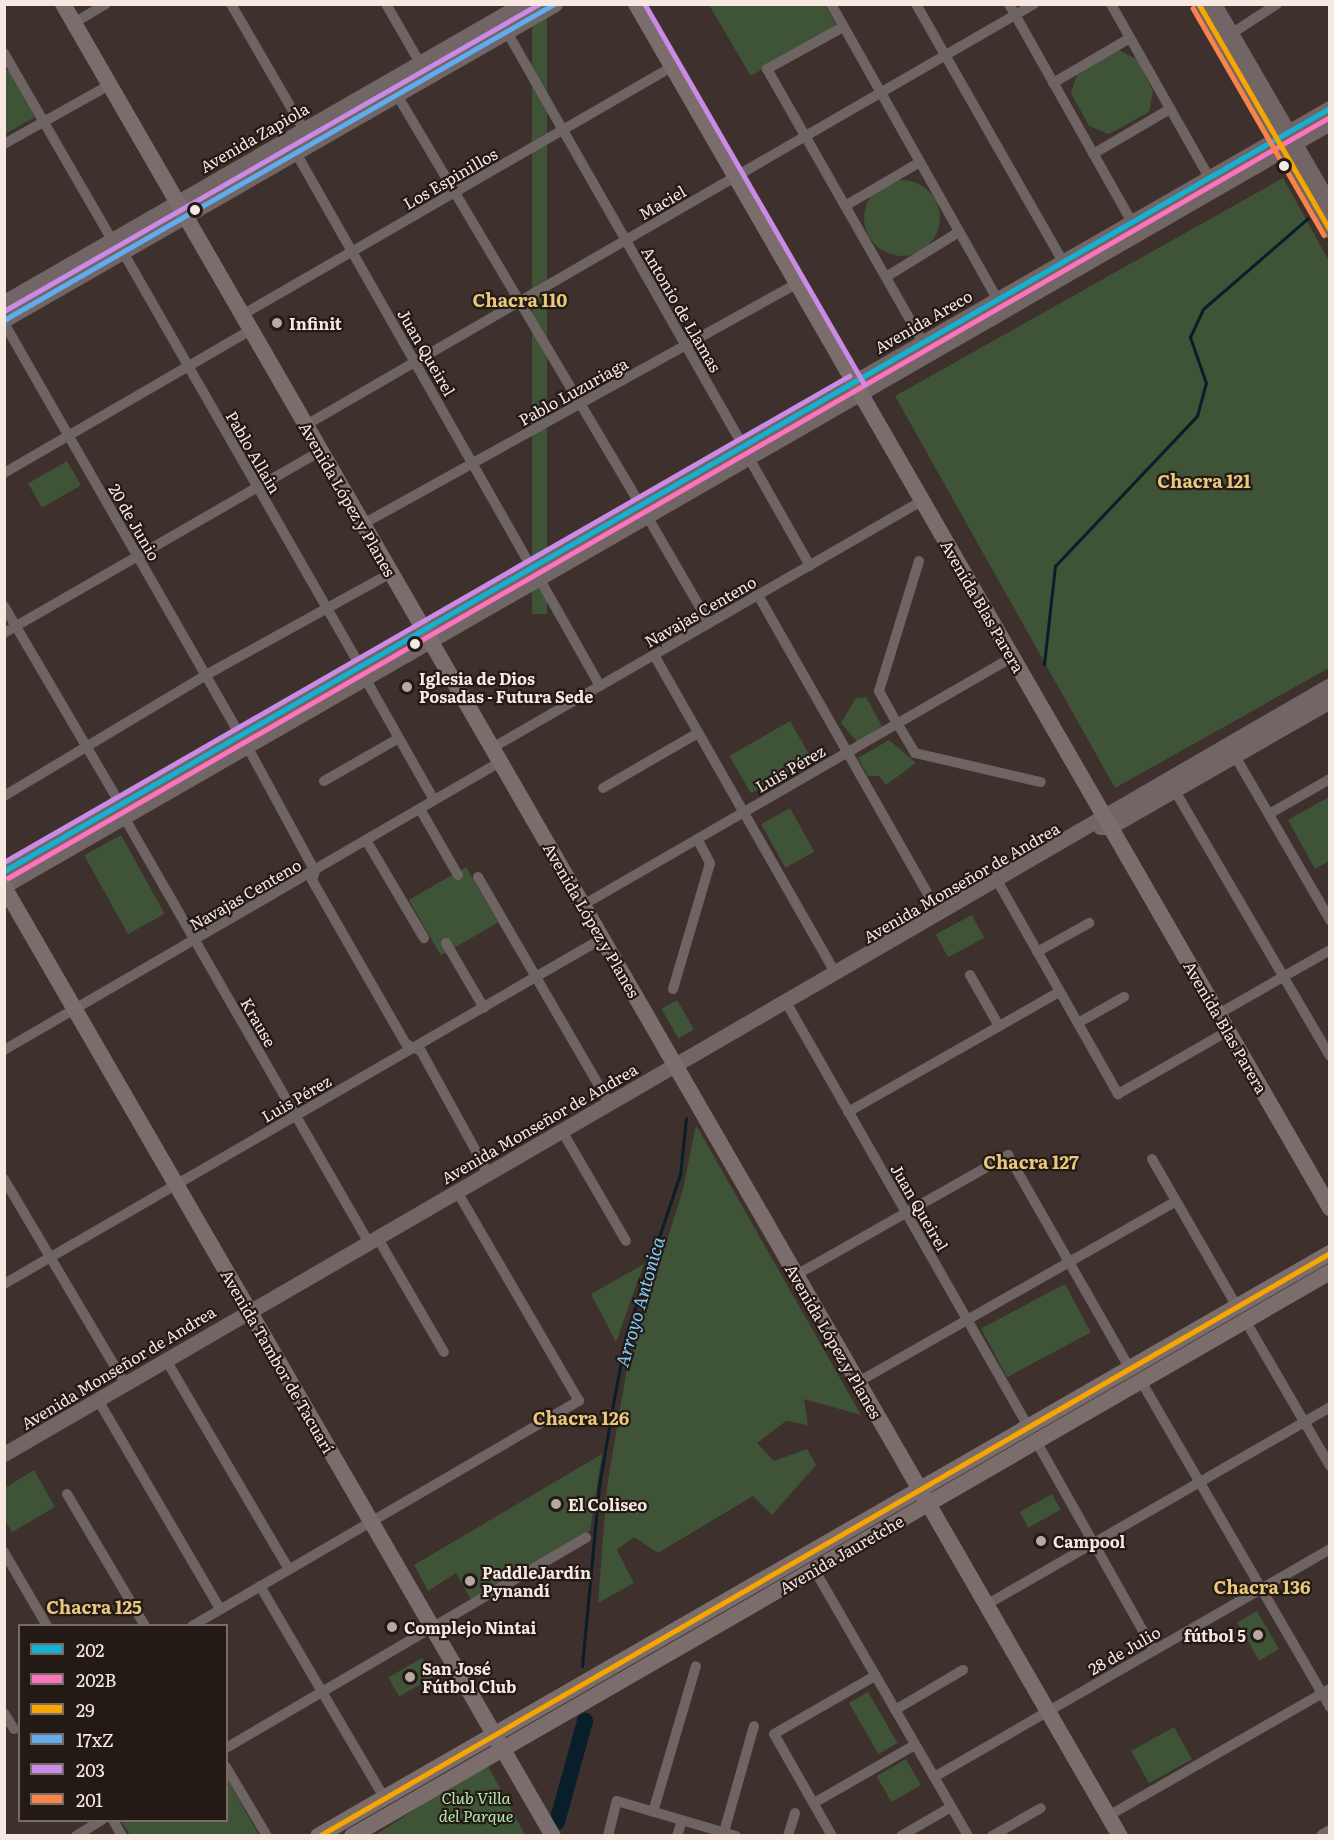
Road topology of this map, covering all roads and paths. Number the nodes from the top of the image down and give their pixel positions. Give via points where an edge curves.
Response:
1 (63, 4) edge
2 (106, 4) edge
3 (231, 4) edge
4 (386, 4) edge
5 (522, 4) edge
6 (555, 4) edge
7 (636, 4) edge
8 (831, 4) edge
9 (916, 4) edge
10 (1009, 4) edge
11 (1034, 4) edge
12 (1111, 4) edge
13 (1199, 4) edge
14 (1214, 4) edge
15 (1277, 4) edge
16 (1015, 15) junction
17 (74, 23) junction
18 (843, 27) junction
19 (507, 32) junction
20 (1231, 34) junction
21 (1130, 38) junction
22 (4, 53) edge
23 (945, 56) junction
24 (420, 63) junction
25 (672, 67) junction
26 (1053, 83) junction
27 (109, 85) junction
28 (881, 93) junction
29 (397, 95) junction
30 (1329, 108) edge
31 (1170, 109) junction
32 (43, 122) junction
33 (1329, 123) edge
34 (304, 130) junction
35 (563, 130) junction
36 (806, 136) junction
37 (1285, 141) junction
38 (4, 144) edge
39 (296, 153) junction
40 (1093, 154) junction
41 (920, 162) junction
42 (736, 177) junction
43 (1209, 177) junction
44 (455, 192) junction
45 (1329, 204) edge
46 (845, 206) junction
47 (181, 209) junction
48 (1132, 222) junction
49 (1329, 231) edge
50 (959, 232) junction
51 (112, 240) junction
52 (626, 240) junction
53 (123, 252) junction
54 (352, 252) junction
55 (1066, 267) junction
56 (886, 277) junction
57 (797, 283) junction
58 (997, 299) junction
59 (519, 301) junction
60 (4, 302) edge
61 (242, 315) junction
62 (4, 321) edge
63 (251, 330) junction
64 (923, 342) junction
65 (686, 345) junction
66 (415, 362) junction
67 (188, 366) junction
68 (857, 388) junction
69 (580, 404) junction
70 (306, 425) junction
71 (69, 435) junction
72 (321, 451) junction
73 (746, 452) junction
74 (472, 463) junction
75 (4, 473) edge
76 (257, 488) junction
77 (922, 501) junction
78 (644, 510) junction
79 (363, 524) junction
80 (138, 556) junction
81 (919, 561) dead end
82 (810, 566) junction
83 (391, 573) junction
84 (535, 573) junction
85 (758, 595) junction
86 (4, 606) edge
87 (327, 609) junction
88 (709, 624) junction
89 (16, 626) junction
90 (4, 633) edge
91 (427, 635) junction
92 (654, 655) junction
93 (1012, 657) junction
94 (362, 672) junction
95 (206, 675) junction
96 (1329, 685) edge
97 (600, 686) junction
98 (1329, 701) edge
99 (897, 723) junction
100 (698, 733) junction
101 (399, 738) junction
102 (244, 741) junction
103 (86, 746) junction
104 (847, 752) junction
105 (496, 755) junction
106 (1235, 756) junction
107 (1329, 779) edge
108 (324, 781) dead end
109 (1041, 782) dead end
110 (603, 788) dead end
111 (1175, 791) junction
112 (4, 796) edge
113 (434, 800) junction
114 (420, 809) junction
115 (122, 811) junction
116 (744, 812) junction
117 (1269, 814) junction
118 (1102, 823) junction
119 (697, 839) junction
120 (366, 840) junction
121 (4, 871) edge
122 (315, 871) junction
123 (458, 875) dead end
124 (478, 877) dead end
125 (998, 882) junction
126 (4, 886) edge
127 (583, 905) junction
128 (940, 915) junction
129 (1329, 920) edge
130 (1089, 923) dead end
131 (424, 938) dead end
132 (603, 938) junction
133 (194, 940) junction
134 (446, 944) dead end
135 (1329, 950) edge
136 (1037, 952) junction
137 (836, 974) junction
138 (970, 975) dead end
139 (1283, 976) junction
140 (536, 977) junction
141 (673, 989) dead end
142 (1059, 992) junction
143 (1125, 997) dead end
144 (786, 1002) junction
145 (483, 1008) junction
146 (76, 1009) junction
147 (1218, 1014) junction
148 (1078, 1023) junction
149 (999, 1026) junction
150 (1228, 1031) junction
151 (413, 1048) junction
152 (4, 1050) edge
153 (1329, 1056) edge
154 (676, 1065) junction
155 (609, 1103) junction
156 (848, 1112) junction
157 (296, 1116) junction
158 (561, 1131) junction
159 (1152, 1159) dead end
160 (488, 1173) junction
161 (4, 1179) edge
162 (177, 1185) junction
163 (457, 1191) junction
164 (1176, 1201) junction
165 (1329, 1208) edge
166 (906, 1213) junction
167 (373, 1239) junction
168 (626, 1241) dead end
169 (1329, 1253) edge
170 (50, 1258) junction
171 (1069, 1262) junction
172 (1329, 1272) edge
173 (796, 1275) junction
174 (4, 1284) edge
175 (249, 1310) junction
176 (1241, 1314) junction
177 (967, 1320) junction
178 (444, 1352) dead end
179 (165, 1360) junction
180 (1135, 1375) junction
181 (858, 1382) junction
182 (125, 1384) junction
183 (98, 1400) junction
184 (1329, 1407) edge
185 (1304, 1422) junction
186 (1032, 1434) junction
187 (4, 1454) edge
188 (1329, 1466) edge
189 (1200, 1482) junction
190 (67, 1494) dead end
191 (924, 1496) junction
192 (371, 1522) junction
193 (585, 1538) dead end
194 (1096, 1542) junction
195 (1329, 1549) edge
196 (4, 1552) edge
197 (814, 1569) junction
198 (289, 1570) junction
199 (260, 1586) junction
200 (1261, 1589) junction
201 (986, 1605) junction
202 (220, 1609) junction
203 (46, 1624) edge
204 (144, 1624) edge
205 (195, 1624) edge
206 (431, 1628) junction
207 (1155, 1650) junction
208 (696, 1666) dead end
209 (963, 1670) dead end
210 (875, 1676) junction
211 (1325, 1691) edge
212 (322, 1692) junction
213 (1329, 1707) edge
214 (895, 1710) junction
215 (1048, 1711) junction
216 (4, 1713) edge
217 (754, 1726) dead end
218 (13, 1730) edge
219 (497, 1742) junction
220 (915, 1745) junction
221 (228, 1747) edge
222 (228, 1770) edge
223 (934, 1777) junction
224 (384, 1797) junction
225 (814, 1803) junction
226 (951, 1807) junction
227 (1041, 1808) dead end
228 (653, 1812) junction
229 (795, 1813) dead end
230 (1108, 1816) junction
231 (682, 1821) junction
232 (100, 1822) edge
233 (114, 1822) edge
234 (724, 1832) junction
235 (1329, 1832) edge
236 (76, 1836) edge
237 (122, 1836) edge
238 (267, 1836) edge
239 (318, 1836) edge
240 (352, 1836) edge
241 (553, 1836) edge
242 (608, 1836) edge
243 (677, 1836) edge
244 (736, 1836) edge
245 (788, 1836) edge
246 (832, 1836) edge
247 (902, 1836) edge
248 (968, 1836) edge
249 (992, 1836) edge
250 (1120, 1836) edge
251 (1323, 1836) edge

1 - 17 main road, Avenida López y Planes
2 - 17 street
3 - 34 street
4 - 24 street
5 - 24 main road, Avenida Zapiola
6 - 19 main road, Avenida Zapiola
7 - 25 main road, Avenida Blas Parera
8 - 18 street
9 - 23 street
10 - 16 street
11 - 16 street, Maciel
12 - 21 street
13 - 37 main road
14 - 20 main road
15 - 20 street
16 - 23 street, Maciel
16 - 26 street
17 - 27 main road, Avenida López y Planes
18 - 28 street
18 - 36 street via 767,69
19 - 29 main road, Avenida Zapiola
19 - 35 street, Antonio de Llamas
20 - 37 main road
21 - 26 street
21 - 31 street
22 - 32 street
23 - 28 street, Maciel
23 - 55 street
24 - 34 main road, Avenida Zapiola
25 - 35 street, Los Espinillos
25 - 42 main road, Avenida Blas Parera
26 - 40 street
27 - 32 street
27 - 47 main road, Avenida López y Planes
28 - 36 street, Maciel
28 - 41 street
29 - 39 main road, Avenida Zapiola
29 - 44 street
30 - 37 main road, Avenida Areco
31 - 40 street
31 - 43 street
32 - 38 street
32 - 51 street
33 - 37 main road, Avenida Areco
34 - 47 main road, Avenida Zapiola
35 - 44 street, Los Espinillos
35 - 52 street, Antonio de Llamas
36 - 42 street, Maciel
36 - 46 street
37 - 43 main road, Avenida Areco
37 - 45 main road
37 - 49 main road
37 - 55 main road, Avenida Areco
39 - 47 main road, Avenida Zapiola
39 - 54 street, Juan Queirel
40 - 48 street
41 - 46 street
41 - 50 street
42 - 52 street, Maciel
42 - 57 main road, Avenida Blas Parera
43 - 48 main road, Avenida Areco
44 - 54 street, Los Espinillos
44 - 59 street
46 - 56 street
47 - 51 main road, Avenida Zapiola
47 - 53 main road, Avenida Zapiola
47 - 61 main road, Avenida López y Planes
48 - 55 main road, Avenida Areco
50 - 56 street
50 - 58 street
51 - 60 main road, Avenida Zapiola
52 - 59 street, Maciel
52 - 65 street, Antonio de Llamas
53 - 62 main road, Avenida Zapiola
53 - 67 street, Pablo Allain
54 - 61 street, Los Espinillos
54 - 66 street, Juan Queirel
55 - 58 main road, Avenida Areco
55 - 68 main road, Avenida Areco
56 - 64 street
57 - 65 street, Pablo Luzuriaga
57 - 68 main road, Avenida Blas Parera
58 - 64 main road, Avenida Areco
59 - 66 street, Maciel
59 - 69 street
61 - 63 main road, Avenida López y Planes
62 - 71 street, 20 de Junio
63 - 67 street
63 - 70 main road, Avenida López y Planes
64 - 68 main road, Avenida Areco
65 - 69 street, Pablo Luzuriaga
65 - 73 street, Antonio de Llamas
66 - 70 street, Maciel
66 - 74 street, Juan Queirel
67 - 71 street
67 - 76 street, Pablo Allain
68 - 73 main road, Avenida Areco
68 - 77 main road, Avenida Blas Parera
69 - 74 street, Pablo Luzuriaga
69 - 78 street
70 - 72 main road, Avenida López y Planes
71 - 75 street
71 - 80 street, 20 de Junio
72 - 76 street
72 - 79 main road, Avenida López y Planes
73 - 78 main road, Avenida Areco
73 - 82 street, Antonio de Llamas
74 - 79 street, Pablo Luzuriaga
74 - 84 street, Juan Queirel
76 - 80 street
76 - 87 street, Pablo Allain
77 - 82 street, Navajas Centeno
77 - 93 main road, Avenida Blas Parera
78 - 84 main road, Avenida Areco
78 - 88 street
79 - 83 main road, Avenida López y Planes
80 - 89 street
80 - 95 street, 20 de Junio
81 - 99 street via 879,691
82 - 85 street, Navajas Centeno
83 - 87 street
83 - 91 main road, Avenida López y Planes
84 - 91 main road, Avenida Areco
84 - 97 street, Juan Queirel
85 - 88 street, Navajas Centeno
85 - 104 street
86 - 89 street, Krause
87 - 94 street, Pablo Allain
87 - 95 street
88 - 92 street, Navajas Centeno
89 - 90 street
89 - 103 street, Krause
91 - 94 main road, Avenida Areco
91 - 105 main road, Avenida López y Planes
92 - 97 street, Navajas Centeno
92 - 100 street
93 - 99 street, Luis Pérez
93 - 118 main road, Avenida Blas Parera
94 - 101 street, Pablo Allain
94 - 102 main road, Avenida Areco
95 - 102 street, 20 de Junio
95 - 103 street
96 - 118 main road, Avenida Monseñor de Andrea
97 - 105 street, Navajas Centeno
98 - 106 main road, Avenida Monseñor de Andrea
99 - 104 street, Luis Pérez
99 - 109 street via 915,753
100 - 110 street
100 - 116 street
101 - 108 street
101 - 113 street, Pablo Allain
102 - 115 main road, Avenida Areco
102 - 122 street, 20 de Junio
103 - 112 street
103 - 115 street, Krause
104 - 116 street, Luis Pérez
104 - 128 street
105 - 113 street, Navajas Centeno
105 - 127 main road, Avenida López y Planes
106 - 111 main road, Avenida Monseñor de Andrea
106 - 117 street
107 - 117 street
111 - 118 main road, Avenida Monseñor de Andrea
111 - 139 street
113 - 114 street, Navajas Centeno
114 - 120 street, Navajas Centeno
114 - 123 street
115 - 121 main road, Avenida Areco
115 - 126 main road, Avenida Areco
115 - 133 street, Krause
116 - 119 street, Luis Pérez
116 - 137 street
117 - 129 street
118 - 125 main road, Avenida Monseñor de Andrea
118 - 147 main road, Avenida Blas Parera
119 - 127 street, Luis Pérez
119 - 141 street via 710,863
120 - 122 street, Navajas Centeno
120 - 131 street
122 - 133 street, Navajas Centeno
122 - 151 street, 20 de Junio via 312,880 406,1044
124 - 140 street
125 - 128 main road, Avenida Monseñor de Andrea
125 - 136 street
126 - 146 main road, Avenida Tambor de Tacuarí
127 - 132 main road, Avenida López y Planes
128 - 137 main road, Avenida Monseñor de Andrea
130 - 136 street
132 - 140 street, Luis Pérez
132 - 154 main road, Avenida López y Planes
133 - 146 street, Navajas Centeno
133 - 157 street, Krause
134 - 145 street
135 - 139 street
136 - 142 street
137 - 144 main road, Avenida Monseñor de Andrea
138 - 149 street
139 - 147 street
139 - 153 street
140 - 145 street, Luis Pérez
140 - 155 street
142 - 148 street
142 - 149 street
143 - 148 street
144 - 154 main road, Avenida Monseñor de Andrea
144 - 156 street, Juan Queirel
145 - 151 street, Luis Pérez
146 - 152 street, Navajas Centeno
146 - 162 main road, Avenida Tambor de Tacuarí
147 - 150 main road, Avenida Blas Parera
148 - 150 street via 1118,1094
149 - 156 street
150 - 165 main road, Avenida Blas Parera
151 - 157 street, Luis Pérez
151 - 160 street, 20 de Junio via 422,1051
154 - 155 main road, Avenida Monseñor de Andrea
154 - 173 main road, Avenida López y Planes
155 - 158 main road, Avenida Monseñor de Andrea
156 - 166 street, Juan Queirel
157 - 162 street, Luis Pérez
157 - 167 street, Krause
158 - 160 main road, Avenida Monseñor de Andrea
158 - 168 street
159 - 164 street
160 - 163 main road, Avenida Monseñor de Andrea
161 - 170 street
162 - 170 street, Luis Pérez
162 - 175 main road, Avenida Tambor de Tacuarí
163 - 167 main road, Avenida Monseñor de Andrea
163 - 192 street via 579,1401
164 - 171 street
164 - 176 street
166 - 171 street via 1008,1155
166 - 173 street
166 - 177 street, Juan Queirel
167 - 175 main road, Avenida Monseñor de Andrea
167 - 178 street, Krause
169 - 176 main road, Avenida Jauretche
170 - 174 street, Luis Pérez
170 - 182 street
171 - 177 street
171 - 180 street
172 - 176 main road, Avenida Jauretche
173 - 181 main road, Avenida López y Planes
175 - 179 main road, Avenida Monseñor de Andrea
175 - 192 main road, Avenida Tambor de Tacuarí
176 - 180 main road, Avenida Jauretche
176 - 185 street
177 - 181 street
177 - 186 street, Juan Queirel
179 - 182 main road, Avenida Monseñor de Andrea
179 - 198 street
180 - 186 main road, Avenida Jauretche
180 - 189 street
181 - 191 main road, Avenida López y Planes
182 - 183 main road, Avenida Monseñor de Andrea
183 - 187 main road, Avenida Monseñor de Andrea
183 - 202 street
184 - 185 street
185 - 188 street
185 - 189 street
186 - 191 main road, Avenida Jauretche
186 - 194 street, Juan Queirel
189 - 194 street
189 - 200 street
190 - 204 street
191 - 197 main road, Avenida Jauretche
191 - 201 main road, Avenida López y Planes
191 - 219 main road, Avenida Jauretche
192 - 198 street
192 - 206 main road, Avenida Tambor de Tacuarí
193 - 206 street
194 - 201 street
194 - 207 street, Juan Queirel
195 - 200 street, 28 de Julio
196 - 203 street
197 - 210 street
197 - 219 main road, Avenida Jauretche
198 - 199 street
199 - 202 street
199 - 212 street
200 - 207 street, 28 de Julio
200 - 211 street
201 - 215 main road, Avenida López y Planes
202 - 205 street
206 - 212 street
206 - 219 main road, Avenida Tambor de Tacuarí
207 - 215 street, 28 de Julio
208 - 228 street
209 - 214 street
210 - 214 street
210 - 225 street via 774,1734
211 - 213 street
211 - 230 street
212 - 221 street
212 - 224 street
214 - 220 street
215 - 223 street, 28 de Julio
215 - 230 main road, Avenida López y Planes
216 - 218 street
217 - 234 street
219 - 224 main road, Avenida Jauretche
219 - 240 main road, Avenida Jauretche
219 - 241 main road, Avenida Tambor de Tacuarí
220 - 223 street
220 - 225 street
222 - 238 street
223 - 226 street
224 - 239 main road, Avenida Jauretche
225 - 246 street
226 - 247 street
226 - 248 street
227 - 249 street
228 - 231 street
228 - 242 street via 618,1801
229 - 245 street
230 - 250 main road, Avenida López y Planes
231 - 234 street
231 - 243 street
232 - 236 street
233 - 237 street
234 - 244 street
235 - 251 main road

